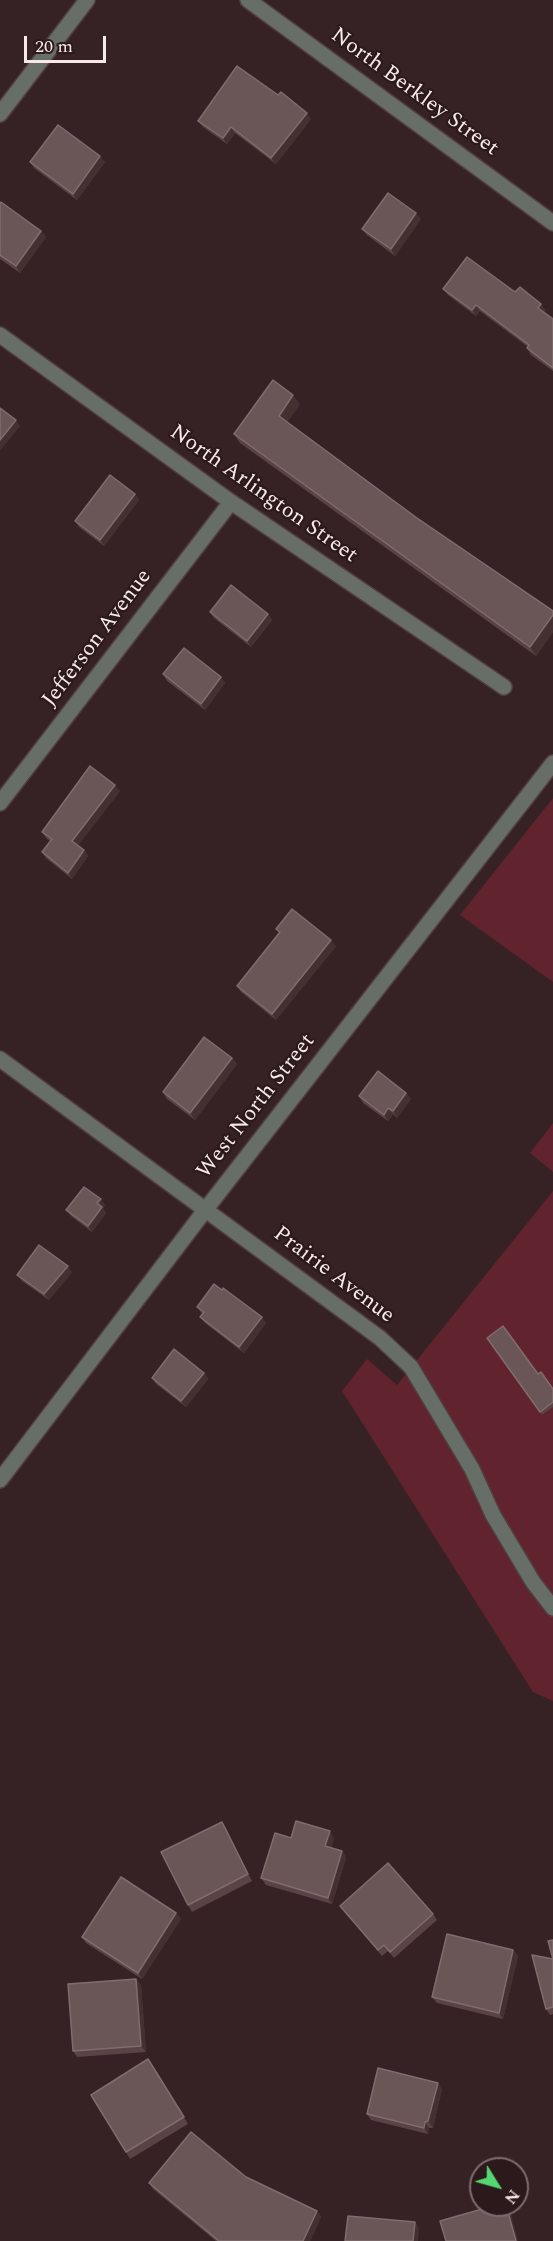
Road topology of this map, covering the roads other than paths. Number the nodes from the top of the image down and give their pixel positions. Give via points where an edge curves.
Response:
1 (87, 0) edge
2 (248, 0) edge
3 (0, 114) edge
4 (553, 223) edge
5 (0, 335) edge
6 (231, 502) junction
7 (504, 687) dead end
8 (553, 763) edge
9 (0, 803) edge
10 (0, 1059) edge
11 (206, 1209) junction
12 (0, 1480) edge
13 (553, 1608) edge

1 - 3 street
2 - 4 street, North Berkley Street
5 - 6 street, North Arlington Street
6 - 7 street, North Arlington Street
6 - 9 street, Jefferson Avenue
8 - 11 street, West North Street
10 - 11 street, Prairie Avenue
11 - 12 street, West North Street
11 - 13 street, Prairie Avenue via 380,1338 411,1366 472,1469 493,1515

